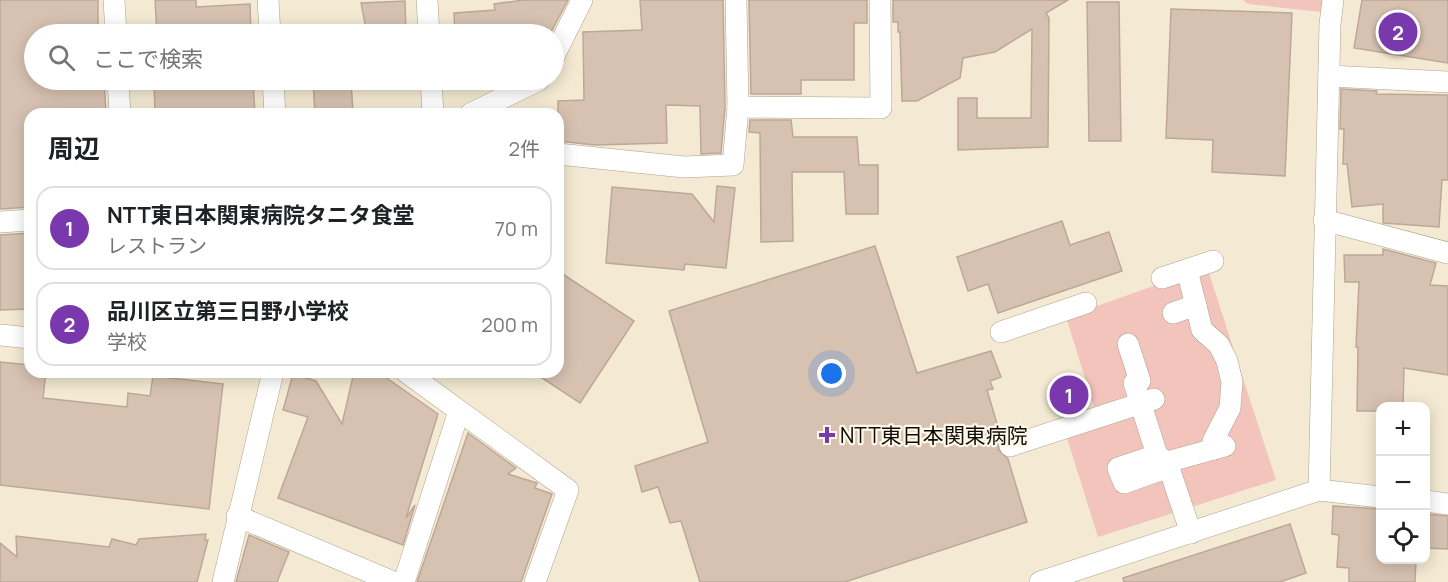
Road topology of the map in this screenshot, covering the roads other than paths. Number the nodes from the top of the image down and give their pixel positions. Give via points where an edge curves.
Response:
1 (114, 0) edge
2 (268, 0) edge
3 (427, 0) edge
4 (582, 0) edge
5 (736, 0) edge
6 (880, 0) edge
7 (1333, 0) edge
8 (115, 24) edge
9 (269, 24) edge
10 (428, 24) edge
11 (564, 36) edge
12 (1329, 76) junction
13 (1448, 82) edge
14 (119, 90) edge
15 (274, 90) edge
16 (432, 90) edge
17 (519, 90) edge
18 (738, 107) junction
19 (120, 108) edge
20 (275, 108) edge
21 (433, 108) edge
22 (482, 108) edge
23 (564, 155) edge
24 (24, 220) edge
25 (1324, 220) junction
26 (0, 222) edge
27 (1448, 253) edge
28 (1213, 261) dead end
29 (1187, 270) junction
30 (1162, 278) dead end
31 (1086, 303) dead end
32 (1196, 305) junction
33 (1173, 313) dead end
34 (1001, 332) dead end
35 (0, 335) edge
36 (24, 337) edge
37 (1128, 344) dead end
38 (272, 378) edge
39 (414, 378) edge
40 (1147, 401) junction
41 (459, 411) junction
42 (1010, 446) dead end
43 (1162, 458) junction
44 (1319, 490) junction
45 (1376, 497) edge
46 (1430, 502) edge
47 (1448, 504) edge
48 (237, 516) junction
49 (1191, 533) junction
50 (223, 582) edge
51 (393, 582) edge
52 (404, 582) edge
53 (535, 582) edge
54 (1040, 582) edge

1 - 8 street
2 - 9 street
3 - 10 street
4 - 11 street
5 - 18 street
6 - 18 street via 881,108
7 - 12 street
12 - 13 street
12 - 25 street
14 - 19 street
15 - 20 street
16 - 21 street
17 - 22 street
18 - 23 street via 733,165 684,167
24 - 26 street
25 - 27 street
25 - 44 street
28 - 29 street
29 - 30 street
29 - 32 street
31 - 34 street
32 - 33 street
32 - 43 street via 1202,330 1219,345 1227,361 1232,382 1230,408 1213,441 1219,448
35 - 36 street
37 - 40 street via 1140,381 1134,383
38 - 48 street
39 - 41 street
40 - 42 street
40 - 43 street
41 - 52 street
41 - 53 street via 568,490
43 - 49 street
44 - 45 street
44 - 49 street
46 - 47 street
48 - 50 street
48 - 51 street
49 - 54 street

